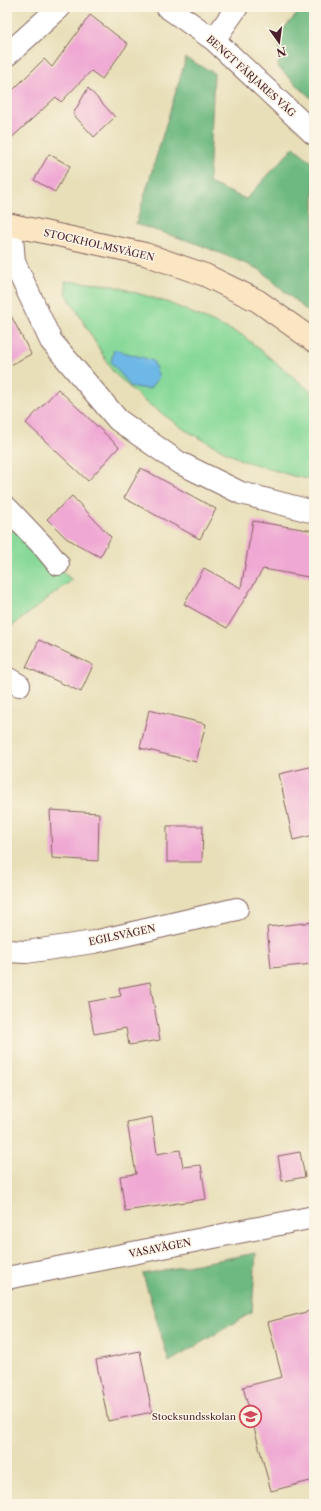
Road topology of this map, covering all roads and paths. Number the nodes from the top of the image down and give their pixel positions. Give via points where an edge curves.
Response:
1 (60, 7) edge
2 (167, 7) edge
3 (237, 7) edge
4 (214, 40) junction
5 (7, 55) edge
6 (314, 134) edge
7 (9, 225) edge
8 (314, 340) edge
9 (7, 508) edge
10 (314, 512) edge
11 (58, 564) dead end
12 (237, 909) dead end
13 (7, 951) edge
14 (314, 1217) edge
15 (7, 1278) edge

1 - 5 street
2 - 4 street, BENGT FÄRJARES VÄG
3 - 4 street
4 - 6 street, BENGT FÄRJARES VÄG
7 - 8 street, STOCKHOLMSVÄGEN via 145,254 205,275 258,301
7 - 10 street via 14,262 51,341 118,420 178,462 241,494
9 - 11 street
12 - 13 street, EGILSVÄGEN via 94,942 26,952
14 - 15 street, VASAVÄGEN

